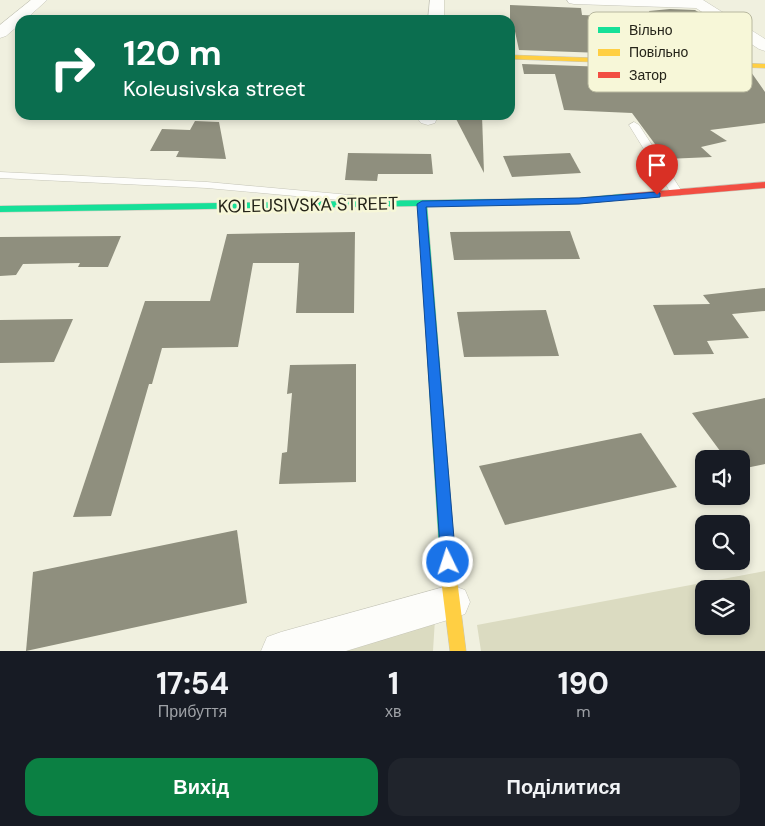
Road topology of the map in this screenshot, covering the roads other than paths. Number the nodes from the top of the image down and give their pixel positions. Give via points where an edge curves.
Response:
1 (40, 0) edge
2 (436, 0) edge
3 (574, 0) edge
4 (697, 2) edge
5 (712, 12) edge
6 (22, 15) edge
7 (436, 15) edge
8 (15, 21) edge
9 (0, 34) edge
10 (752, 38) edge
11 (765, 46) edge
12 (515, 57) edge
13 (588, 60) edge
14 (752, 66) edge
15 (765, 66) edge
16 (634, 125) dead end
17 (0, 175) edge
18 (765, 185) edge
19 (677, 193) junction
20 (422, 204) junction
21 (0, 209) edge
22 (451, 602) junction
23 (281, 651) edge
24 (458, 651) edge

1 - 6 street
2 - 7 street
3 - 4 street
4 - 5 street
8 - 9 street
10 - 11 street
12 - 13 street
14 - 15 street
16 - 19 lane
17 - 20 lane via 207,185
18 - 19 street, KOLEUSIVSKA STREET
19 - 20 street, KOLEUSIVSKA STREET via 579,201
20 - 21 street, KOLEUSIVSKA STREET
20 - 22 street
22 - 23 street
22 - 24 street

